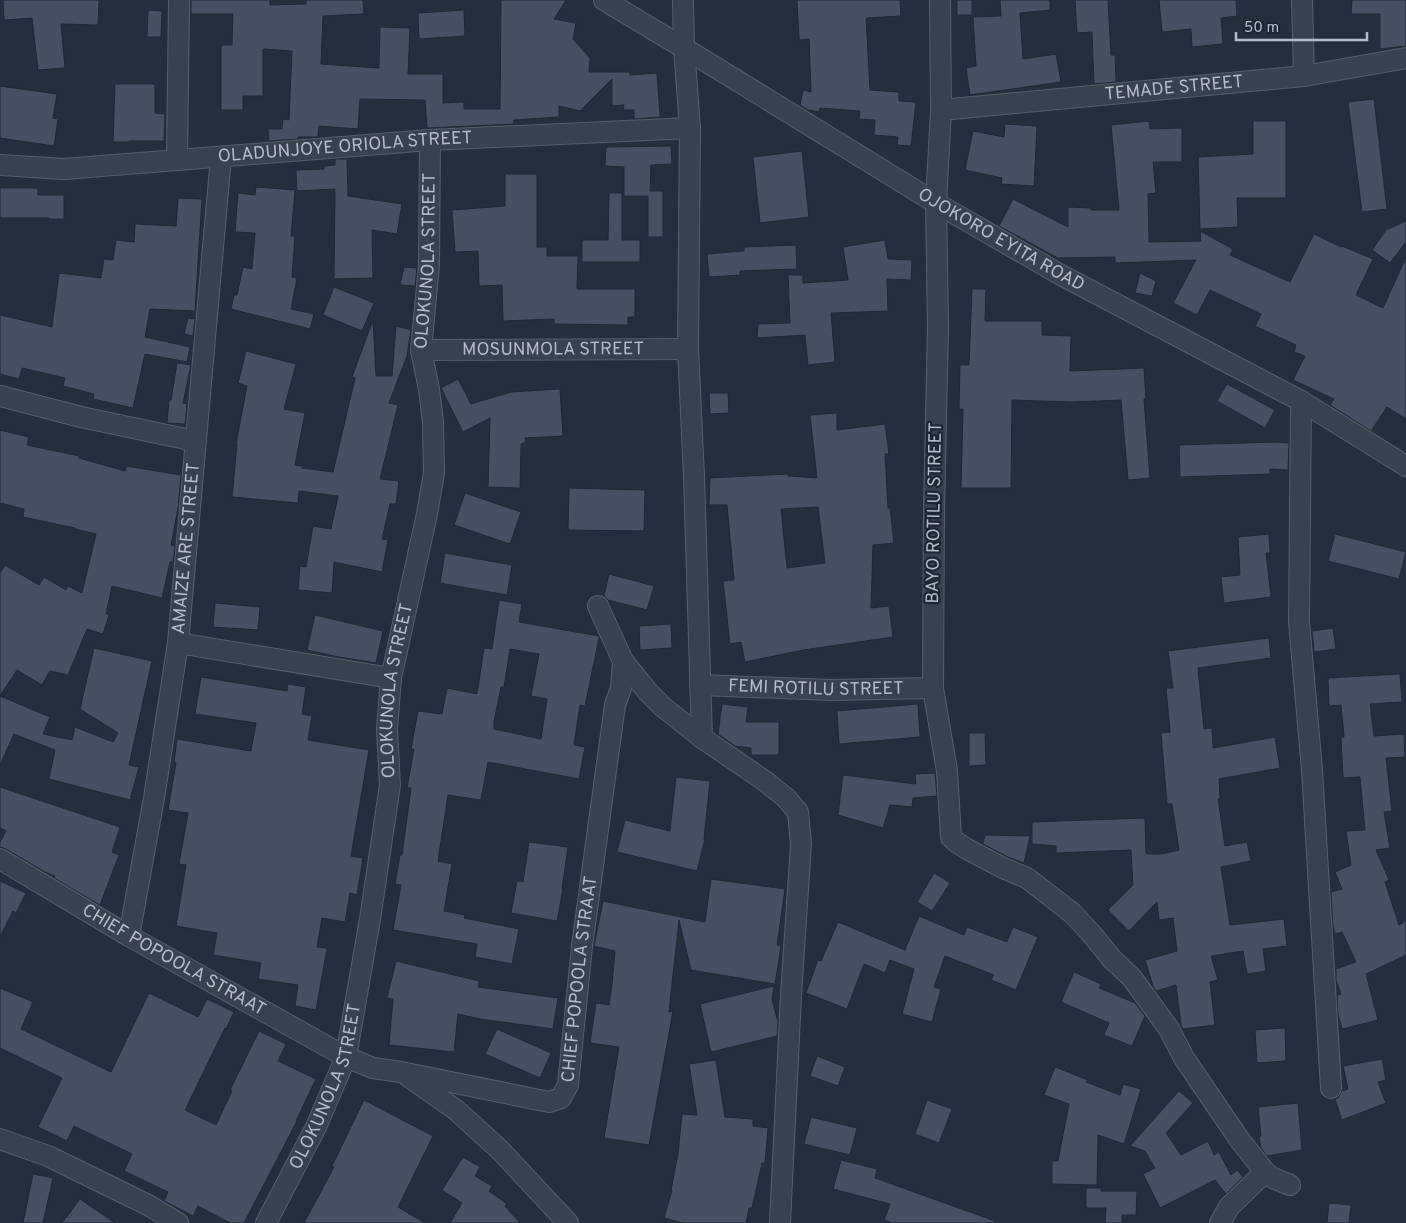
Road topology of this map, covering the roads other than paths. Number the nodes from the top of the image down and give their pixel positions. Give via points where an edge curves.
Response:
1 (179, 0) edge
2 (604, 0) edge
3 (683, 0) edge
4 (940, 0) edge
5 (1302, 0) edge
6 (684, 48) junction
7 (1406, 58) edge
8 (1304, 76) junction
9 (941, 110) junction
10 (690, 128) junction
11 (430, 140) junction
12 (221, 158) junction
13 (177, 160) junction
14 (0, 165) edge
15 (936, 203) junction
16 (688, 349) junction
17 (420, 350) junction
18 (0, 396) edge
19 (1301, 401) junction
20 (194, 441) junction
21 (1406, 466) edge
22 (598, 606) dead end
23 (178, 643) junction
24 (623, 661) junction
25 (391, 678) junction
26 (700, 685) junction
27 (933, 688) junction
28 (702, 738) junction
29 (0, 859) edge
30 (129, 936) junction
31 (346, 1057) junction
32 (401, 1072) junction
33 (1331, 1088) dead end
34 (0, 1139) edge
35 (1265, 1172) junction
36 (1290, 1185) dead end
37 (178, 1223) edge
38 (266, 1223) edge
39 (568, 1223) edge
40 (780, 1223) edge
41 (1220, 1223) edge

1 - 13 street
2 - 6 street, OJOKORO EYITA ROAD
3 - 6 street
4 - 9 street, BAYO ROTILU STREET
5 - 8 street
6 - 10 street
6 - 15 street, OJOKORO EYITA ROAD
7 - 8 street, TEMADE STREET
8 - 9 street, TEMADE STREET
9 - 15 street, BAYO ROTILU STREET
10 - 11 street, OLADUNJOYE ORIOLA STREET
10 - 16 street
11 - 12 street, OLADUNJOYE ORIOLA STREET
11 - 17 street, OLOKUNOLA STREET via 429,264
12 - 13 street, OLADUNJOYE ORIOLA STREET
12 - 20 street, AMAIZE ARE STREET
13 - 14 street, OLADUNJOYE ORIOLA STREET via 64,170
15 - 19 street, OJOKORO EYITA ROAD via 1061,275
15 - 27 street, BAYO ROTILU STREET via 938,326
16 - 17 street, MOSUNMOLA STREET
16 - 26 street
17 - 25 street, OLOKUNOLA STREET via 433,422 434,473
18 - 20 street
19 - 21 street, OJOKORO EYITA ROAD
19 - 33 street via 1299,622 1313,780
20 - 23 street, AMAIZE ARE STREET
22 - 24 street, CHIEF POPOOLA STRAAT
23 - 25 street
23 - 30 street, AMAIZE ARE STREET
24 - 28 street, CHIEF POPOOLA STRAAT via 663,707
24 - 32 street, CHIEF POPOOLA STRAAT via 582,946 568,1085 561,1098 549,1102
25 - 31 street, OLOKUNOLA STREET via 386,729 390,785
26 - 27 street, FEMI ROTILU STREET via 831,690
26 - 28 street
27 - 35 street, BAYO ROTILU STREET via 947,771 951,837 1003,868 1027,878 1072,913 1090,932 1132,978 1169,1029 1184,1058 1228,1123
28 - 40 street, CHIEF POPOOLA STRAAT via 765,781 798,812 801,844
29 - 30 street, CHIEF POPOOLA STRAAT
30 - 31 street, CHIEF POPOOLA STRAAT
31 - 32 street, CHIEF POPOOLA STRAAT via 373,1068
31 - 38 street, OLOKUNOLA STREET via 316,1127
32 - 39 street via 456,1110 500,1150
34 - 37 street via 48,1156
35 - 36 street
35 - 41 street via 1229,1207

